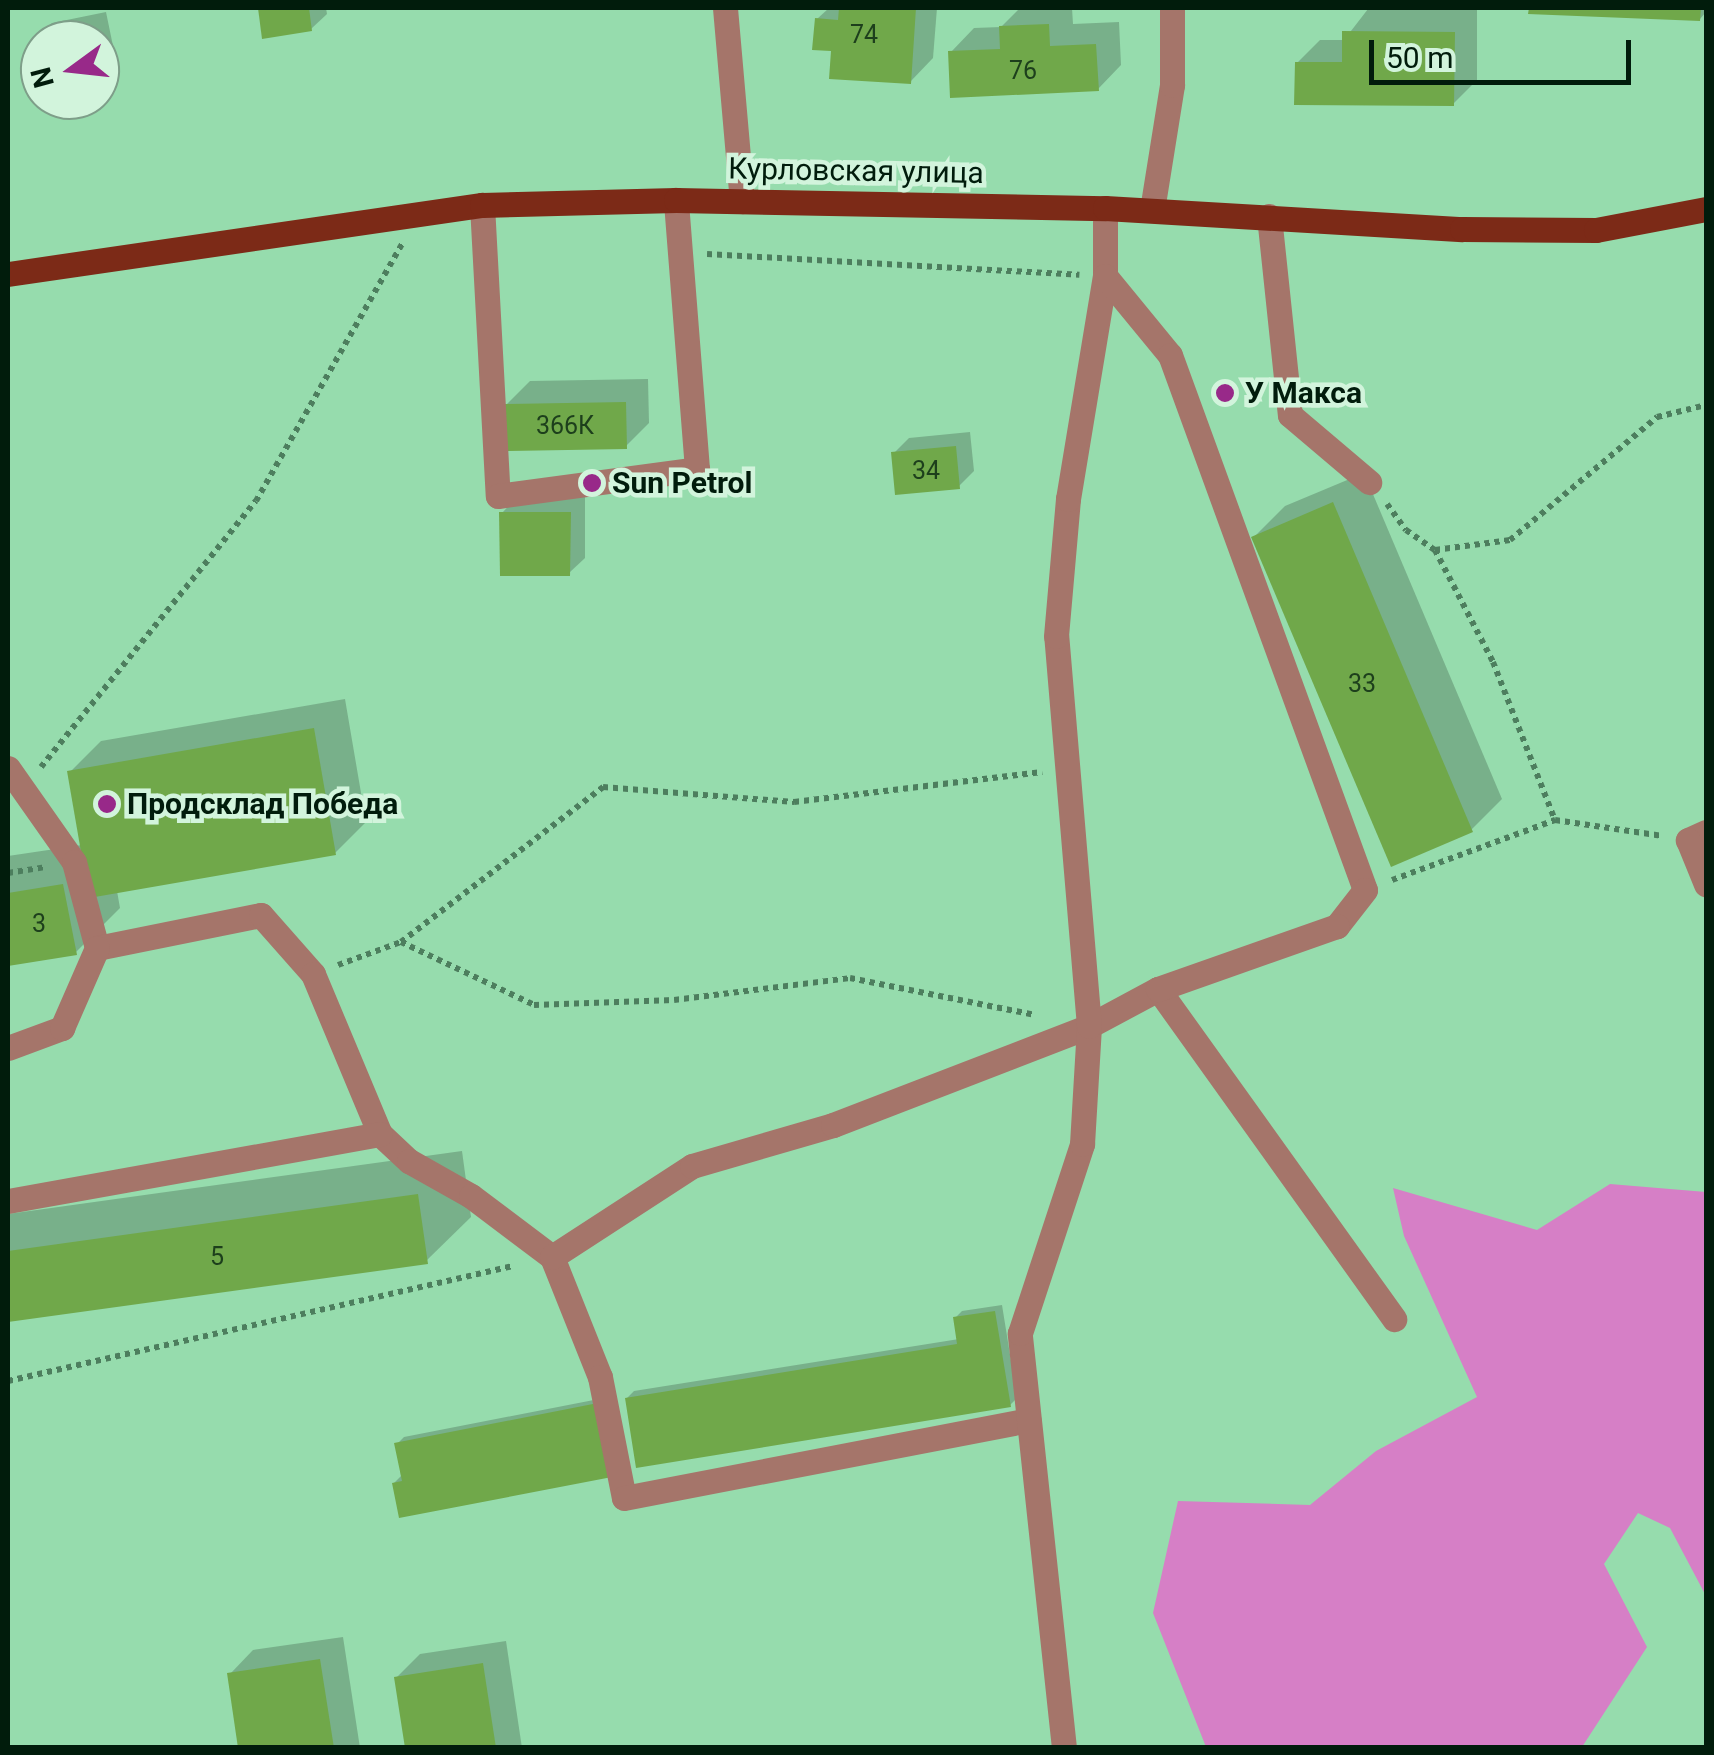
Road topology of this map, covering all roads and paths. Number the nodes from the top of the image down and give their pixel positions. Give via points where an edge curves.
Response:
1 (725, 8) edge
2 (1172, 8) edge
3 (676, 200) junction
4 (742, 202) junction
5 (482, 205) junction
6 (1104, 208) junction
7 (424, 209) junction
8 (1706, 209) edge
9 (1152, 210) junction
10 (1269, 216) junction
11 (681, 252) junction
12 (8, 274) edge
13 (1105, 276) junction
14 (1706, 405) edge
15 (1369, 482) dead end
16 (1406, 530) dead end
17 (1436, 550) junction
18 (8, 768) edge
19 (1065, 770) junction
20 (21, 792) junction
21 (1554, 820) junction
22 (1698, 836) edge
23 (1706, 884) edge
24 (1365, 890) junction
25 (401, 942) junction
26 (98, 948) junction
27 (314, 974) junction
28 (1158, 989) junction
29 (1089, 1026) junction
30 (8, 1048) edge
31 (380, 1134) junction
32 (8, 1201) edge
33 (552, 1257) junction
34 (1394, 1319) dead end
35 (8, 1381) edge
36 (1030, 1420) junction
37 (1064, 1748) edge

1 - 4 street
2 - 9 street via 1172,85
3 - 4 main road, Курловская улица
3 - 5 main road, Курловская улица
3 - 11 street
4 - 6 main road, Курловская улица
5 - 7 main road, Курловская улица
5 - 11 street via 498,496 697,469
6 - 9 main road, Курловская улица
6 - 13 street
7 - 12 main road, Курловская улица
7 - 20 path via 256,501
8 - 10 main road, Курловская улица via 1596,230
9 - 10 main road, Курловская улица
10 - 15 street via 1290,415
11 - 13 path
13 - 19 street via 1068,499 1058,616
13 - 24 street via 1170,355
14 - 17 path via 1658,417 1510,540
16 - 17 path
17 - 21 path via 1493,662
18 - 20 street
19 - 25 path via 794,802 603,788
19 - 29 street
20 - 26 street via 74,862
21 - 22 path
21 - 24 path
22 - 23 street
24 - 28 street via 1338,926
25 - 27 path
25 - 29 path via 534,1004 674,1000 850,978
26 - 27 street via 261,915
26 - 30 street via 62,1028
27 - 31 street
28 - 29 street
28 - 34 street
29 - 33 street via 832,1124 692,1166
29 - 36 street via 1082,1144 1020,1334
31 - 32 street
31 - 33 street
33 - 35 path
33 - 36 street via 600,1377 624,1498
36 - 37 street

